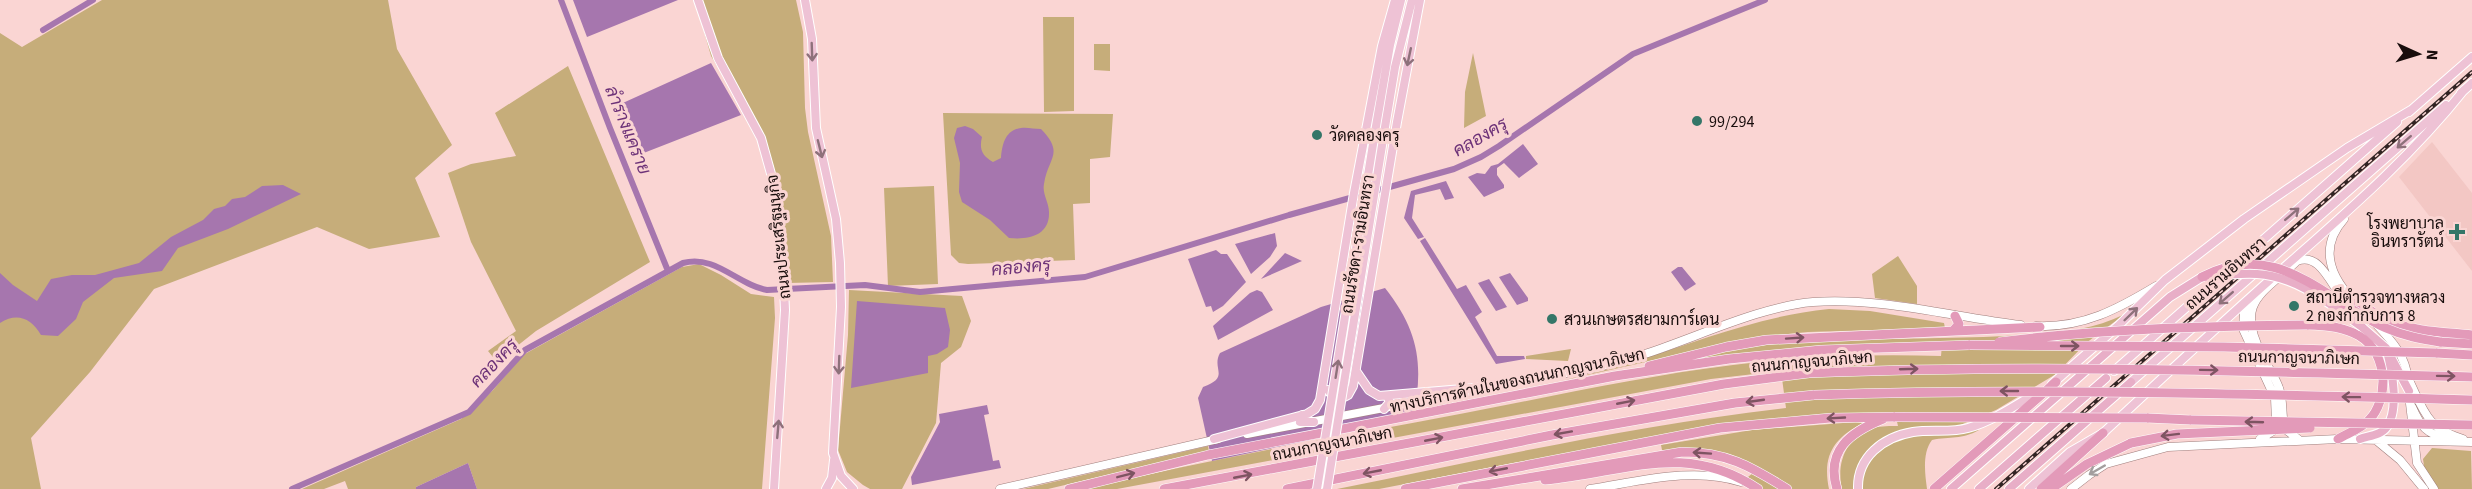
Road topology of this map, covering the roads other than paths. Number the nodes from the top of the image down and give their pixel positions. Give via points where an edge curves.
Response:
1 (698, 0) edge
2 (805, 0) edge
3 (1395, 0) edge
4 (1401, 0) edge
5 (1412, 0) edge
6 (1420, 0) edge
7 (2472, 57) edge
8 (2472, 83) edge
9 (2464, 90) junction
10 (2411, 110) junction
11 (1379, 133) junction
12 (2355, 206) junction
13 (1374, 260) junction
14 (1343, 263) junction
15 (2202, 277) junction
16 (2165, 280) junction
17 (2252, 296) junction
18 (2349, 296) junction
19 (2366, 314) junction
20 (1955, 316) junction
21 (2040, 327) junction
22 (1953, 331) junction
23 (2472, 335) edge
24 (2472, 344) edge
25 (1970, 345) junction
26 (2386, 348) junction
27 (2472, 355) edge
28 (1356, 371) junction
29 (1615, 376) junction
30 (2472, 376) edge
31 (2106, 378) joint
32 (2408, 378) junction
33 (1324, 379) junction
34 (2056, 382) junction
35 (2131, 382) joint
36 (1487, 387) joint
37 (1387, 396) junction
38 (1426, 396) junction
39 (2409, 396) junction
40 (2472, 400) edge
41 (1384, 409) junction
42 (1302, 416) junction
43 (1891, 417) junction
44 (1314, 422) junction
45 (2354, 424) junction
46 (2472, 426) edge
47 (2103, 433) junction
48 (2456, 437) junction
49 (1214, 439) junction
50 (2338, 439) junction
51 (2360, 439) junction
52 (2299, 440) junction
53 (2375, 440) junction
54 (2414, 441) junction
55 (2245, 442) junction
56 (2432, 442) junction
57 (2471, 442) edge
58 (834, 459) junction
59 (2417, 463) junction
60 (1515, 481) junction
61 (774, 488) edge
62 (826, 489) edge
63 (853, 489) edge
64 (1000, 489) edge
65 (1069, 489) edge
66 (1164, 489) edge
67 (1287, 489) edge
68 (1317, 489) edge
69 (1328, 489) edge
70 (1405, 489) edge
71 (1462, 489) edge
72 (1590, 489) edge
73 (1757, 489) edge
74 (1787, 489) edge
75 (1837, 489) edge
76 (1858, 489) edge
77 (1934, 489) edge
78 (1951, 489) edge
79 (1979, 489) edge
80 (2009, 489) edge
81 (2029, 489) edge
82 (2041, 489) edge
83 (2051, 489) edge
84 (2071, 489) edge
85 (2424, 489) edge
86 (2434, 489) edge

61 -> 1 main road, ถนนประเสริฐมนูกิจ via 785,310 775,188 767,155 718,58
2 -> 58 main road via 816,128 833,203 840,263
3 - 14 main road via 1382,46
4 - 11 main road, ถนนรัชดา-รามอินทรา via 1389,54
5 - 11 main road, ถนนรัชดา-รามอินทรา
6 -> 13 main road
7 - 10 main road, ถนนรามอินทรา
8 - 9 main road, ถนนรามอินทรา
9 - 12 main road via 2415,148
9 -> 35 main road, ถนนรามอินทรา
10 - 16 main road via 2290,186
31 -> 10 main road, ถนนรามอินทรา
68 -> 11 main road, ถนนรัชดา-รามอินทรา, bridge
11 - 69 main road, ถนนรัชดา-รามอินทรา, bridge
12 - 17 main road
12 - 18 main road via 2339,224 2329,251 2331,268
13 - 14 main road via 1361,248 1352,250
13 - 28 main road
14 - 33 main road
15 - 24 highway, bridge via 2245,264 2285,269 2403,335
15 - 26 highway, bridge via 2259,274 2284,280 2321,298
15 - 78 highway via 2170,297
16 - 21 main road, ทางบริการด้านในของถนนกาญจนาภิเษก via 2097,318
34 -> 16 main road
17 - 47 main road
17 - 55 main road via 2244,313 2243,329 2273,391 2276,421 2269,435
18 - 19 main road
18 - 23 highway via 2400,325
19 - 32 main road via 2395,345
19 - 52 main road via 2344,302 2319,265 2309,259 2297,261 2252,307 2251,334 2279,387 2285,429
20 - 21 main road, ทางบริการด้านในของถนนกาญจนาภิเษก
20 - 22 highway via 1959,324
20 - 36 main road, ทางบริการด้านในของถนนกาญจนาภิเษก via 1862,302 1810,302 1646,354
21 - 22 highway
29 -> 22 highway via 1715,349 1766,340
25 -> 27 highway, bridge
25 - 29 highway via 1866,347 1751,356
25 - 50 highway, bridge via 2172,329 2335,326 2363,338 2382,369 2381,396 2374,413 2361,427
26 - 39 highway
26 - 51 highway via 2392,368 2392,413 2387,428
28 - 33 main road, bridge via 1351,391 1345,397 1330,393
28 - 37 main road via 1369,390
65 -> 29 highway, bridge via 1208,455
66 -> 30 highway, ถนนกาญจนาภิเษก, bridge via 1724,384 1809,373 2094,368
31 - 79 highway, ถนนรามอินทรา
32 - 39 main road
32 - 48 main road via 2438,430
33 - 42 main road via 1318,405
34 - 76 main road via 1972,427 1902,435 1876,448 1863,464
34 - 77 highway
35 - 80 highway, ถนนรามอินทรา
36 - 38 main road
37 - 38 main road
37 - 41 main road via 1390,402
38 - 41 main road, ทางบริการด้านในของถนนกาญจนาภิเษก
39 - 48 main road via 2425,430 2435,437
39 - 54 main road
40 -> 67 highway, ถนนกาญจนาภิเษก, bridge via 2086,392 1814,395 1735,403 1551,435
41 - 44 main road, ทางบริการด้านในของถนนกาญจนาภิเษก, bridge
42 - 44 main road via 1300,422
42 - 49 main road
45 -> 43 highway, bridge
43 -> 70 highway via 1720,428
43 - 75 highway via 1849,436 1833,470
44 - 49 main road, ทางบริการด้านในของถนนกาญจนาภิเษก
45 - 46 highway, bridge
45 -> 83 highway, bridge via 2177,434 2131,442 2086,464
47 - 81 main road via 2070,453
47 - 82 highway
48 - 57 main road
49 - 64 main road, ทางบริการด้านในของถนนกาญจนาภิเษก
50 - 51 main road
50 - 52 main road
51 - 53 main road
52 - 55 main road
53 - 54 main road
53 - 85 main road via 2400,460
54 - 56 main road
54 - 59 main road
55 -> 84 main road via 2187,445 2140,453 2098,469
56 - 57 main road
56 - 59 main road via 2418,452
58 - 62 main road
58 - 63 main road via 841,476
59 - 86 main road
60 - 71 highway
60 - 73 highway via 1567,478 1664,462 1728,471
74 -> 60 highway via 1730,458 1682,452
72 - 73 main road via 1690,476 1725,479

